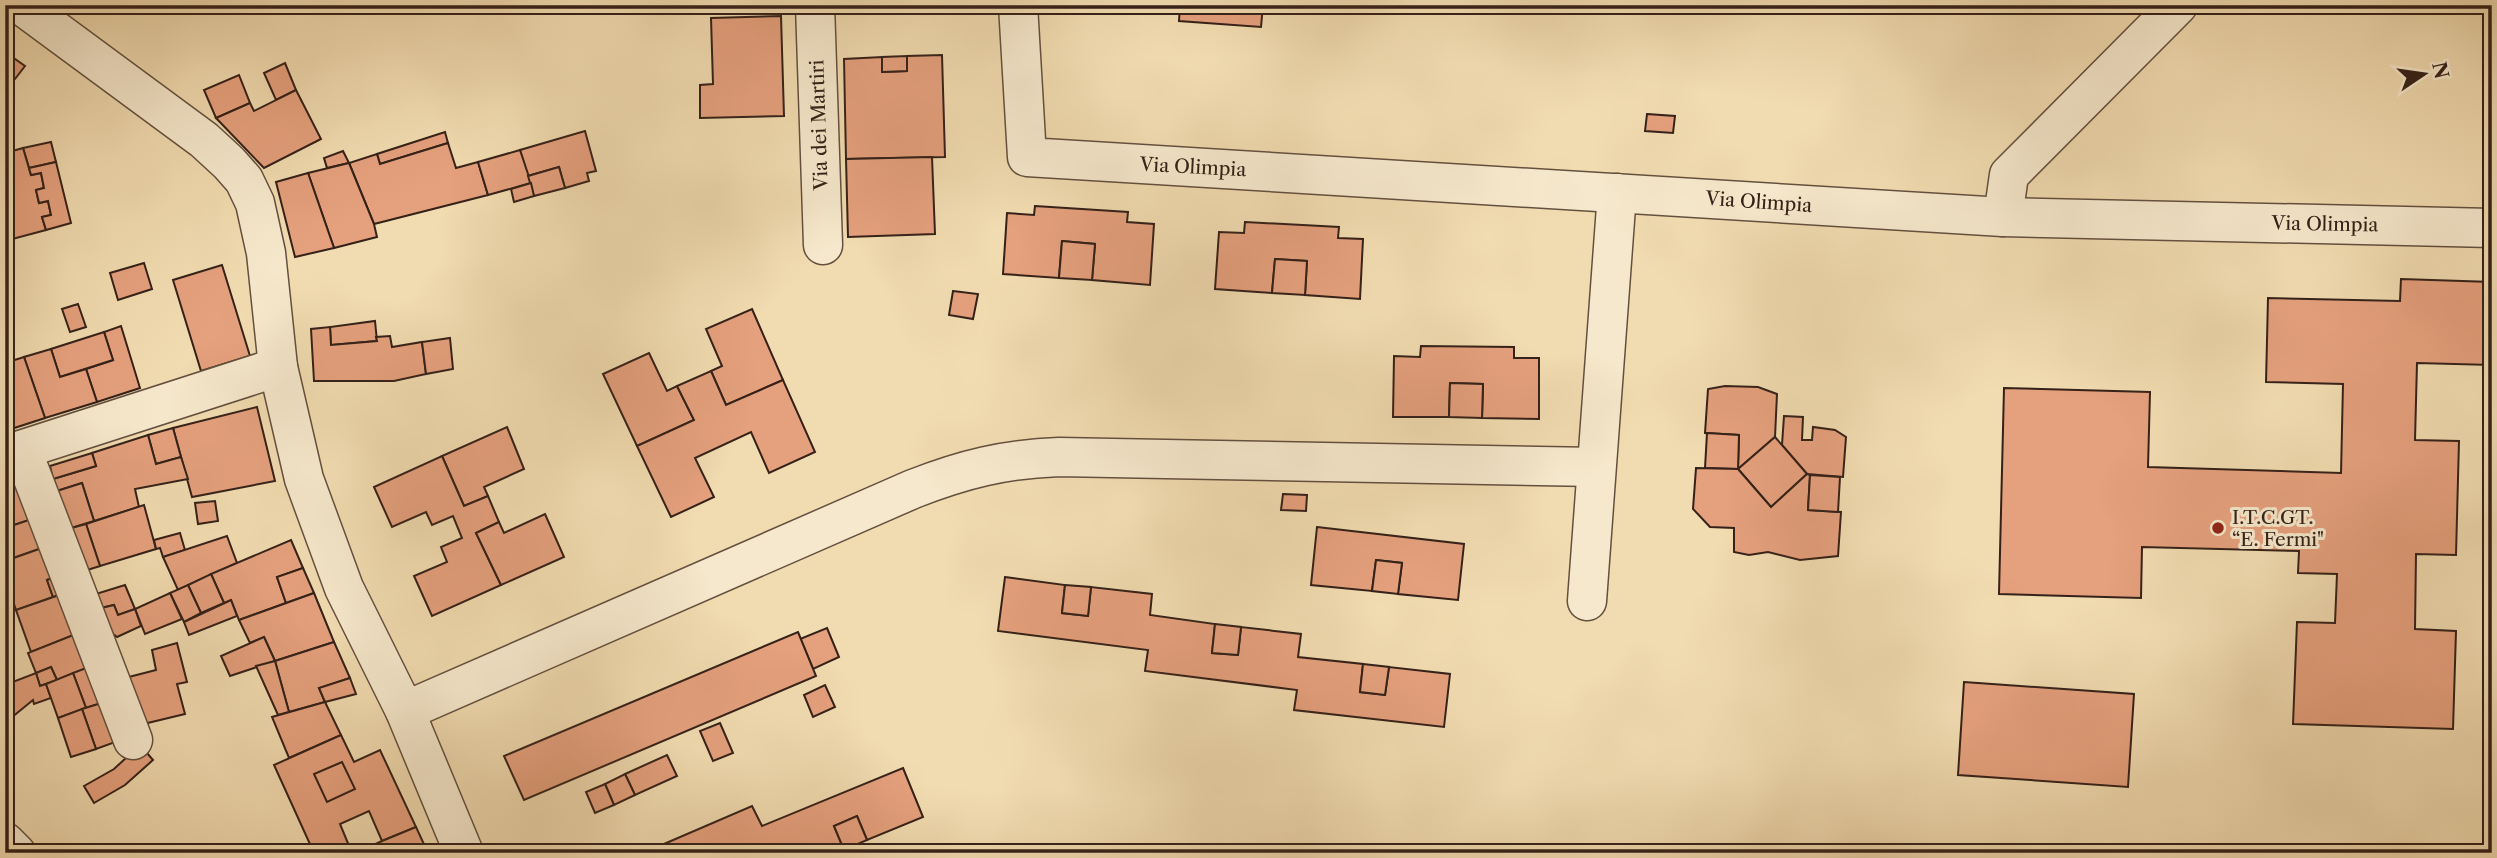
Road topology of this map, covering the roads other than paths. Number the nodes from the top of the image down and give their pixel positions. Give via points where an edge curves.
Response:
1 (21, 5) edge
2 (815, 5) edge
3 (1018, 5) edge
4 (2178, 5) edge
5 (1617, 193) junction
6 (2004, 217) junction
7 (2492, 228) edge
8 (822, 245) dead end
9 (278, 367) junction
10 (13, 452) edge
11 (1596, 467) junction
12 (1587, 601) dead end
13 (405, 711) junction
14 (133, 740) dead end
15 (5, 842) edge
16 (16, 853) edge
17 (464, 853) edge

1 - 9 street via 204,140 244,180 255,202 266,253
2 - 8 street, Via dei Martiri
3 - 5 street, Via Olimpia via 1027,157
4 - 6 street via 2009,175
5 - 6 street, Via Olimpia
5 - 11 street
6 - 7 street, Via Olimpia
9 - 10 street
9 - 13 street via 317,519 344,588
10 - 14 street
11 - 12 street
11 - 13 street via 1059,457 985,464 914,489
13 - 17 street
15 - 16 street

